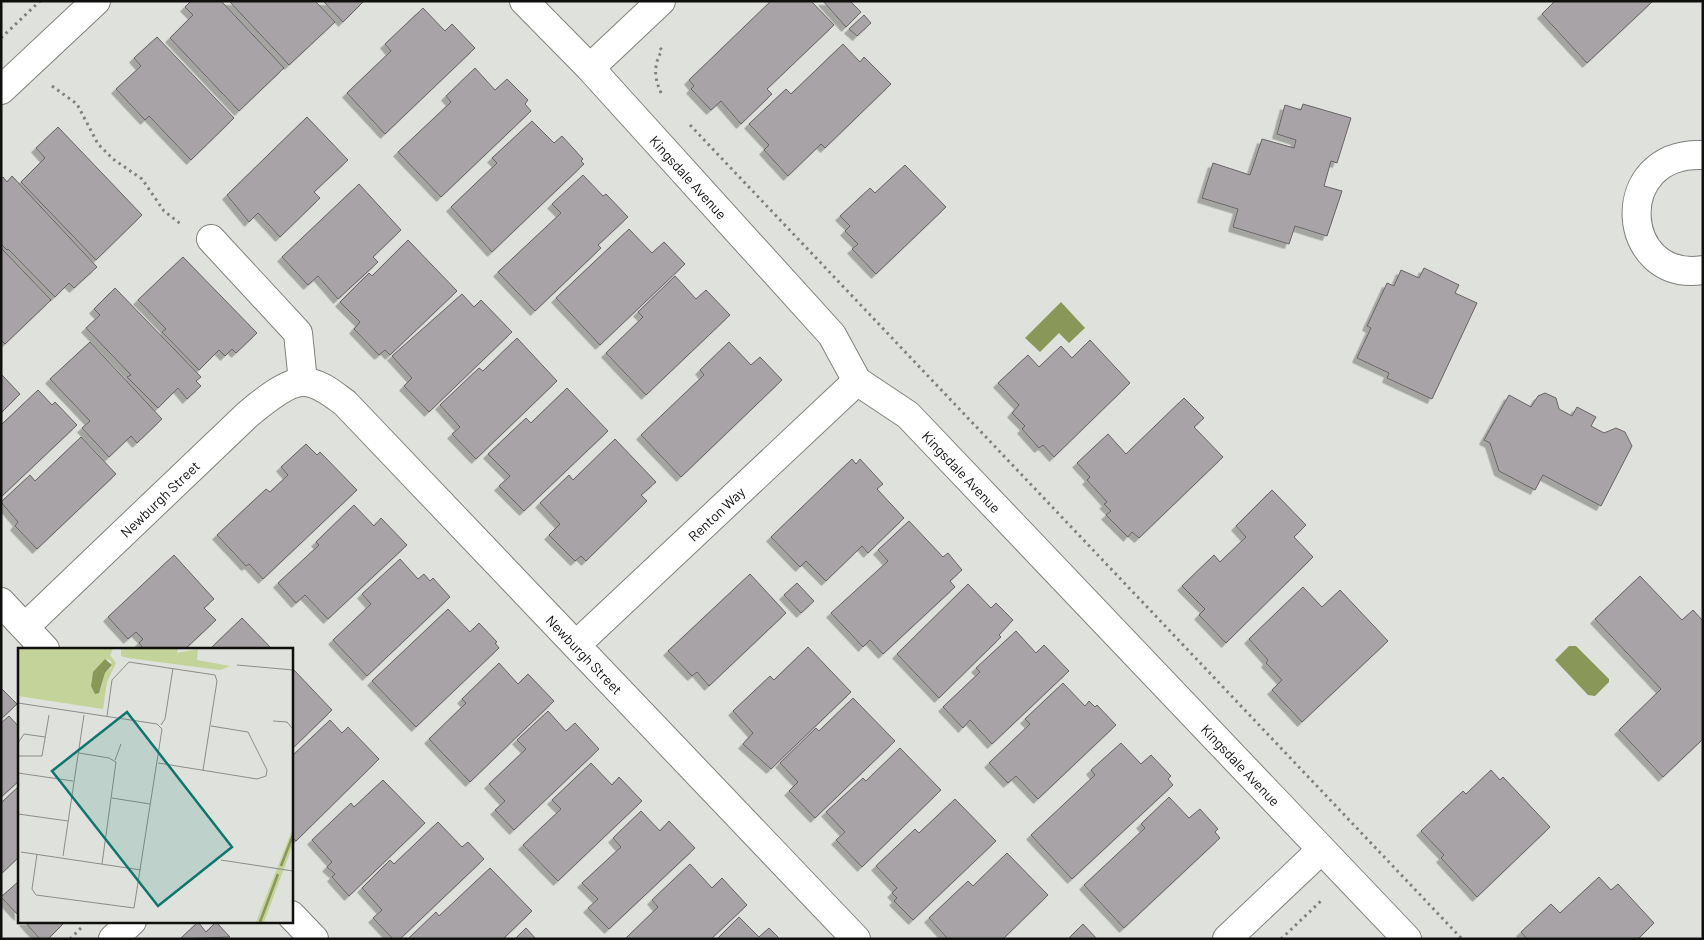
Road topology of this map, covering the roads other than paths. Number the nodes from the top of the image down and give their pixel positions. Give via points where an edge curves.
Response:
1 (96, 1) edge
2 (524, 1) edge
3 (661, 1) edge
4 (590, 68) junction
5 (1, 90) edge
6 (1703, 155) edge
7 (211, 239) road end
8 (1703, 270) edge
9 (858, 381) junction
10 (303, 382) junction
11 (1, 602) edge
12 (25, 627) junction
13 (576, 645) junction
14 (44, 648) edge
15 (1321, 850) junction
16 (292, 916) edge
17 (131, 922) edge
18 (113, 939) edge
19 (314, 939) edge
20 (856, 939) edge
21 (1228, 939) edge
22 (1407, 939) edge

1 - 5 street
2 - 4 street, Kingsdale Avenue
3 - 4 street
4 - 9 street, Kingsdale Avenue via 832,335
6 - 8 street via 1687,154 1668,160 1653,171 1641,187 1636,225 1643,243 1656,258 1672,268 1691,272
7 - 10 street via 298,333
9 - 13 street, Renton Way
9 - 15 street, Kingsdale Avenue via 908,415
10 - 12 street, Newburgh Street via 277,392 246,416
10 - 13 street, Newburgh Street via 326,389 346,403
11 - 12 street
12 - 14 street
13 - 20 street, Newburgh Street
15 - 21 street
15 - 22 street, Kingsdale Avenue
16 - 19 street
17 - 18 street

